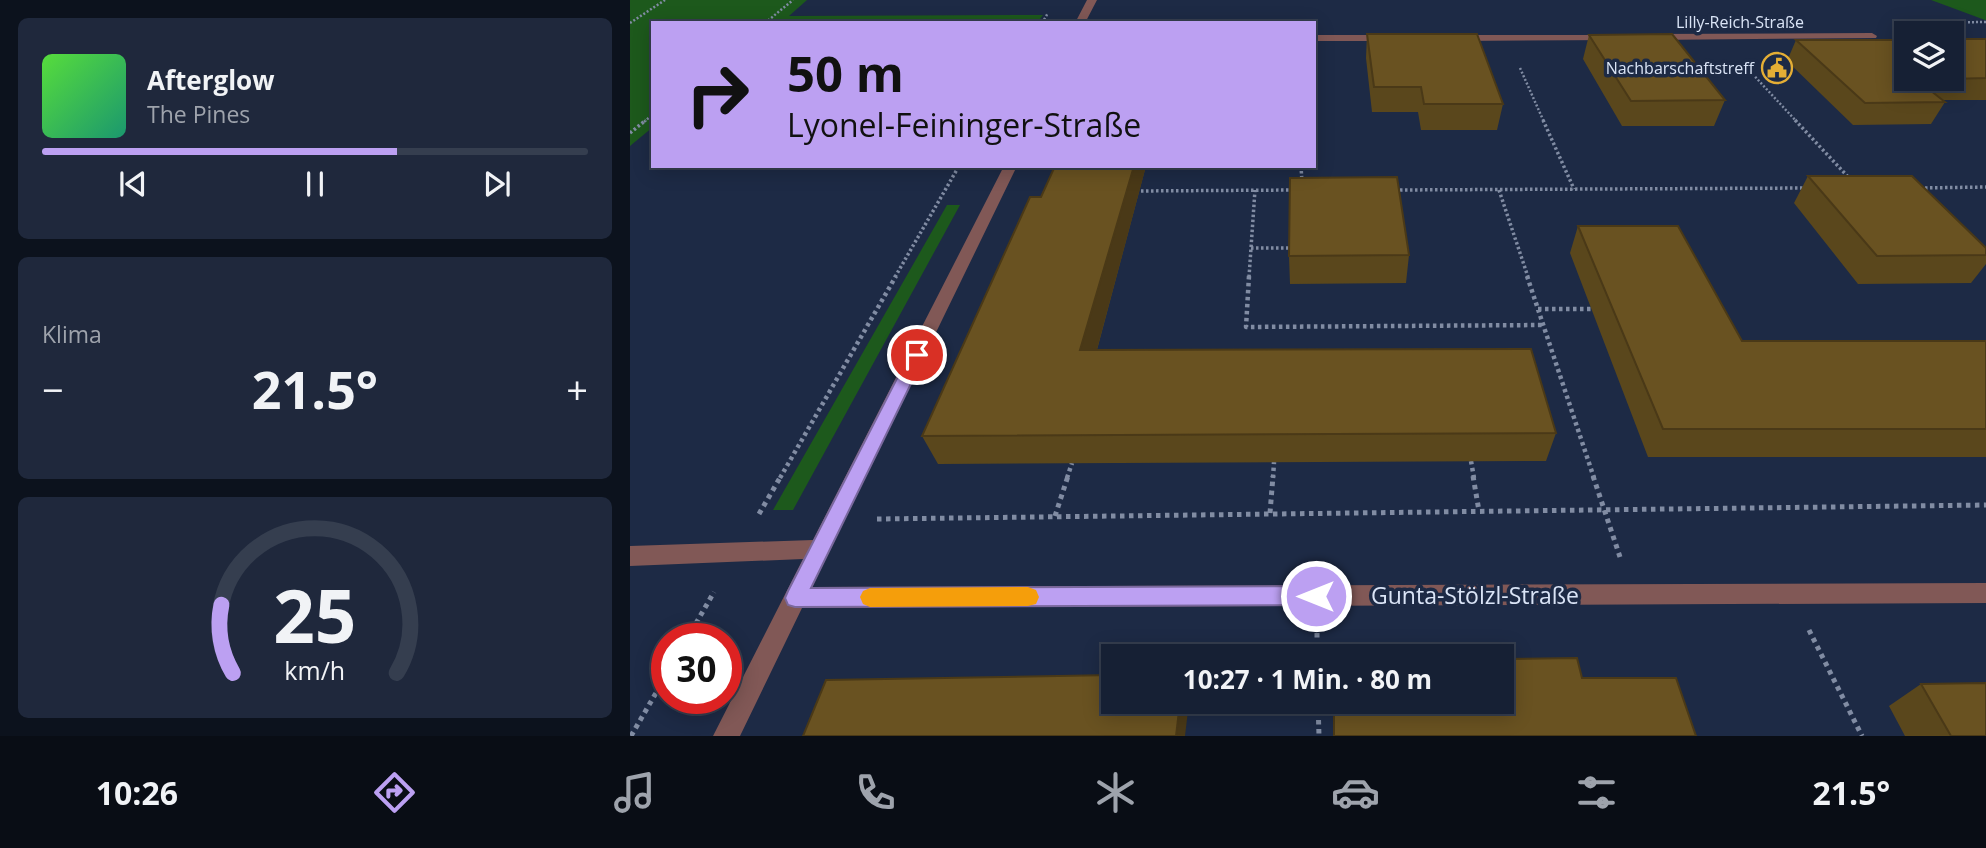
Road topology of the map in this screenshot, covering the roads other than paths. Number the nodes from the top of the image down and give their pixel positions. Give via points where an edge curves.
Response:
1 (1092, 0) edge
2 (1081, 21) edge
3 (1872, 36) road end
4 (1626, 37) edge
5 (1639, 37) edge
6 (1316, 38) edge
7 (1396, 38) edge
8 (1438, 38) edge
9 (1010, 168) edge
10 (820, 549) junction
11 (630, 556) edge
12 (1986, 593) edge
13 (795, 598) junction
14 (726, 736) edge

1 - 2 street
3 - 5 street, Lilly-Reich-Straße
4 - 8 street
6 - 7 street
9 - 10 street
10 - 11 street
10 - 13 street
12 - 13 street, Gunta-Stölzl-Straße
13 - 14 street

